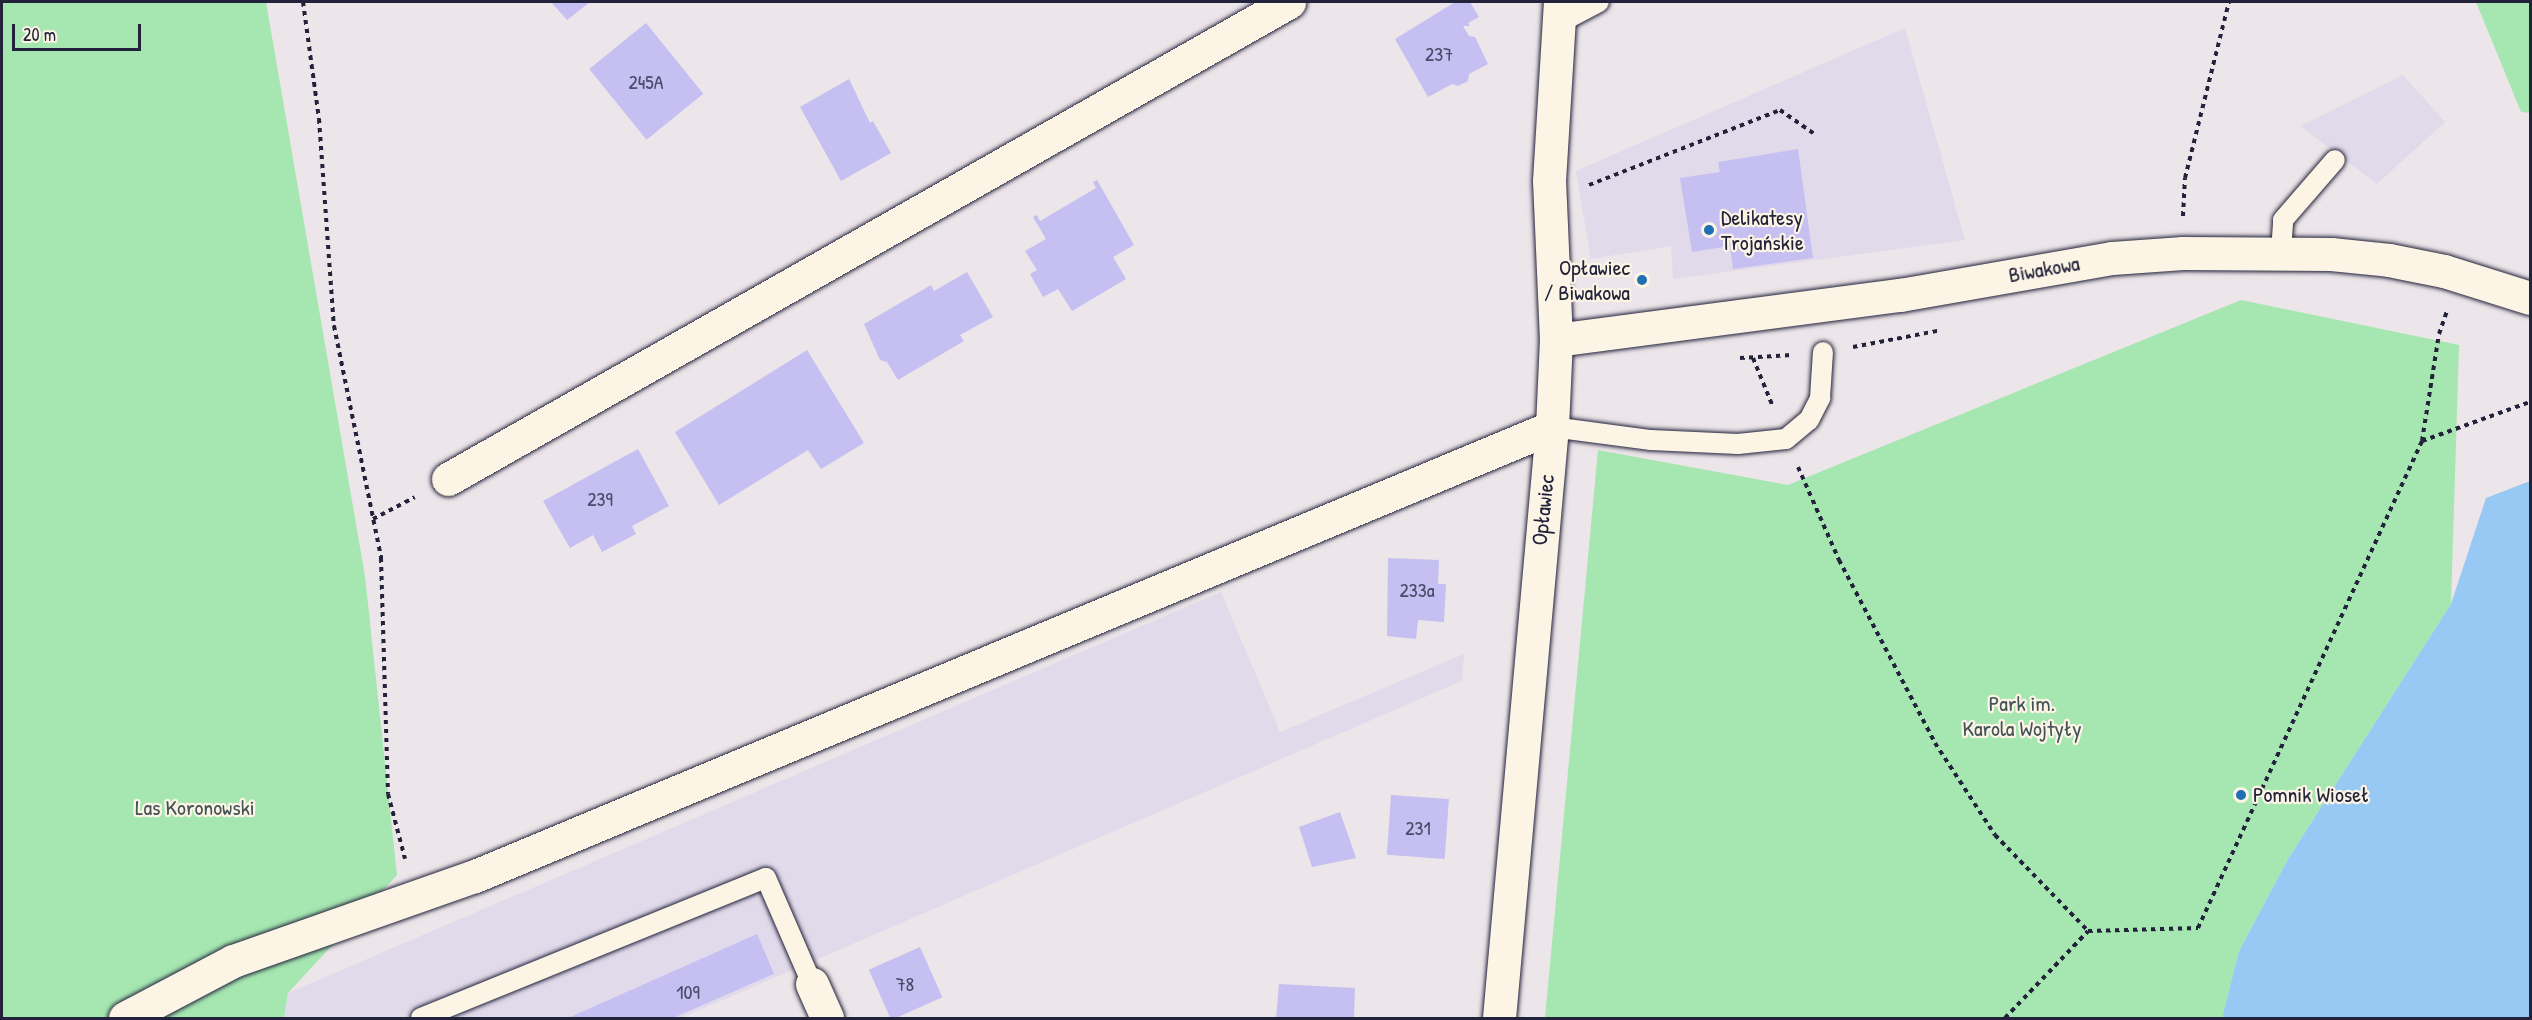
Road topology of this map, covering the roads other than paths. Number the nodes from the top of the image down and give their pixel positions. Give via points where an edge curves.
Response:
1 (1289, 2) edge
2 (1599, 2) edge
3 (1559, 12) edge
4 (2335, 160) dead end
5 (2280, 252) junction
6 (2530, 297) edge
7 (1556, 340) junction
8 (1823, 352) dead end
9 (1551, 427) junction
10 (447, 479) road end
11 (812, 984) joint
12 (124, 1018) edge
13 (421, 1018) edge
14 (827, 1018) edge
15 (1499, 1018) edge

1 - 10 street
2 - 3 lane
3 - 7 street, Opławiec via 1549,201
4 - 5 lane via 2283,220
5 - 6 street, Biwakowa via 2389,260 2444,271
5 - 7 street, Biwakowa via 2183,252 2112,258 1900,295
7 - 9 street, Opławiec
8 - 9 lane via 1820,398 1809,420 1786,439 1737,444 1673,441
9 - 12 street via 416,897 233,961
9 - 15 street, Opławiec
11 - 13 lane via 766,878
11 - 14 street

